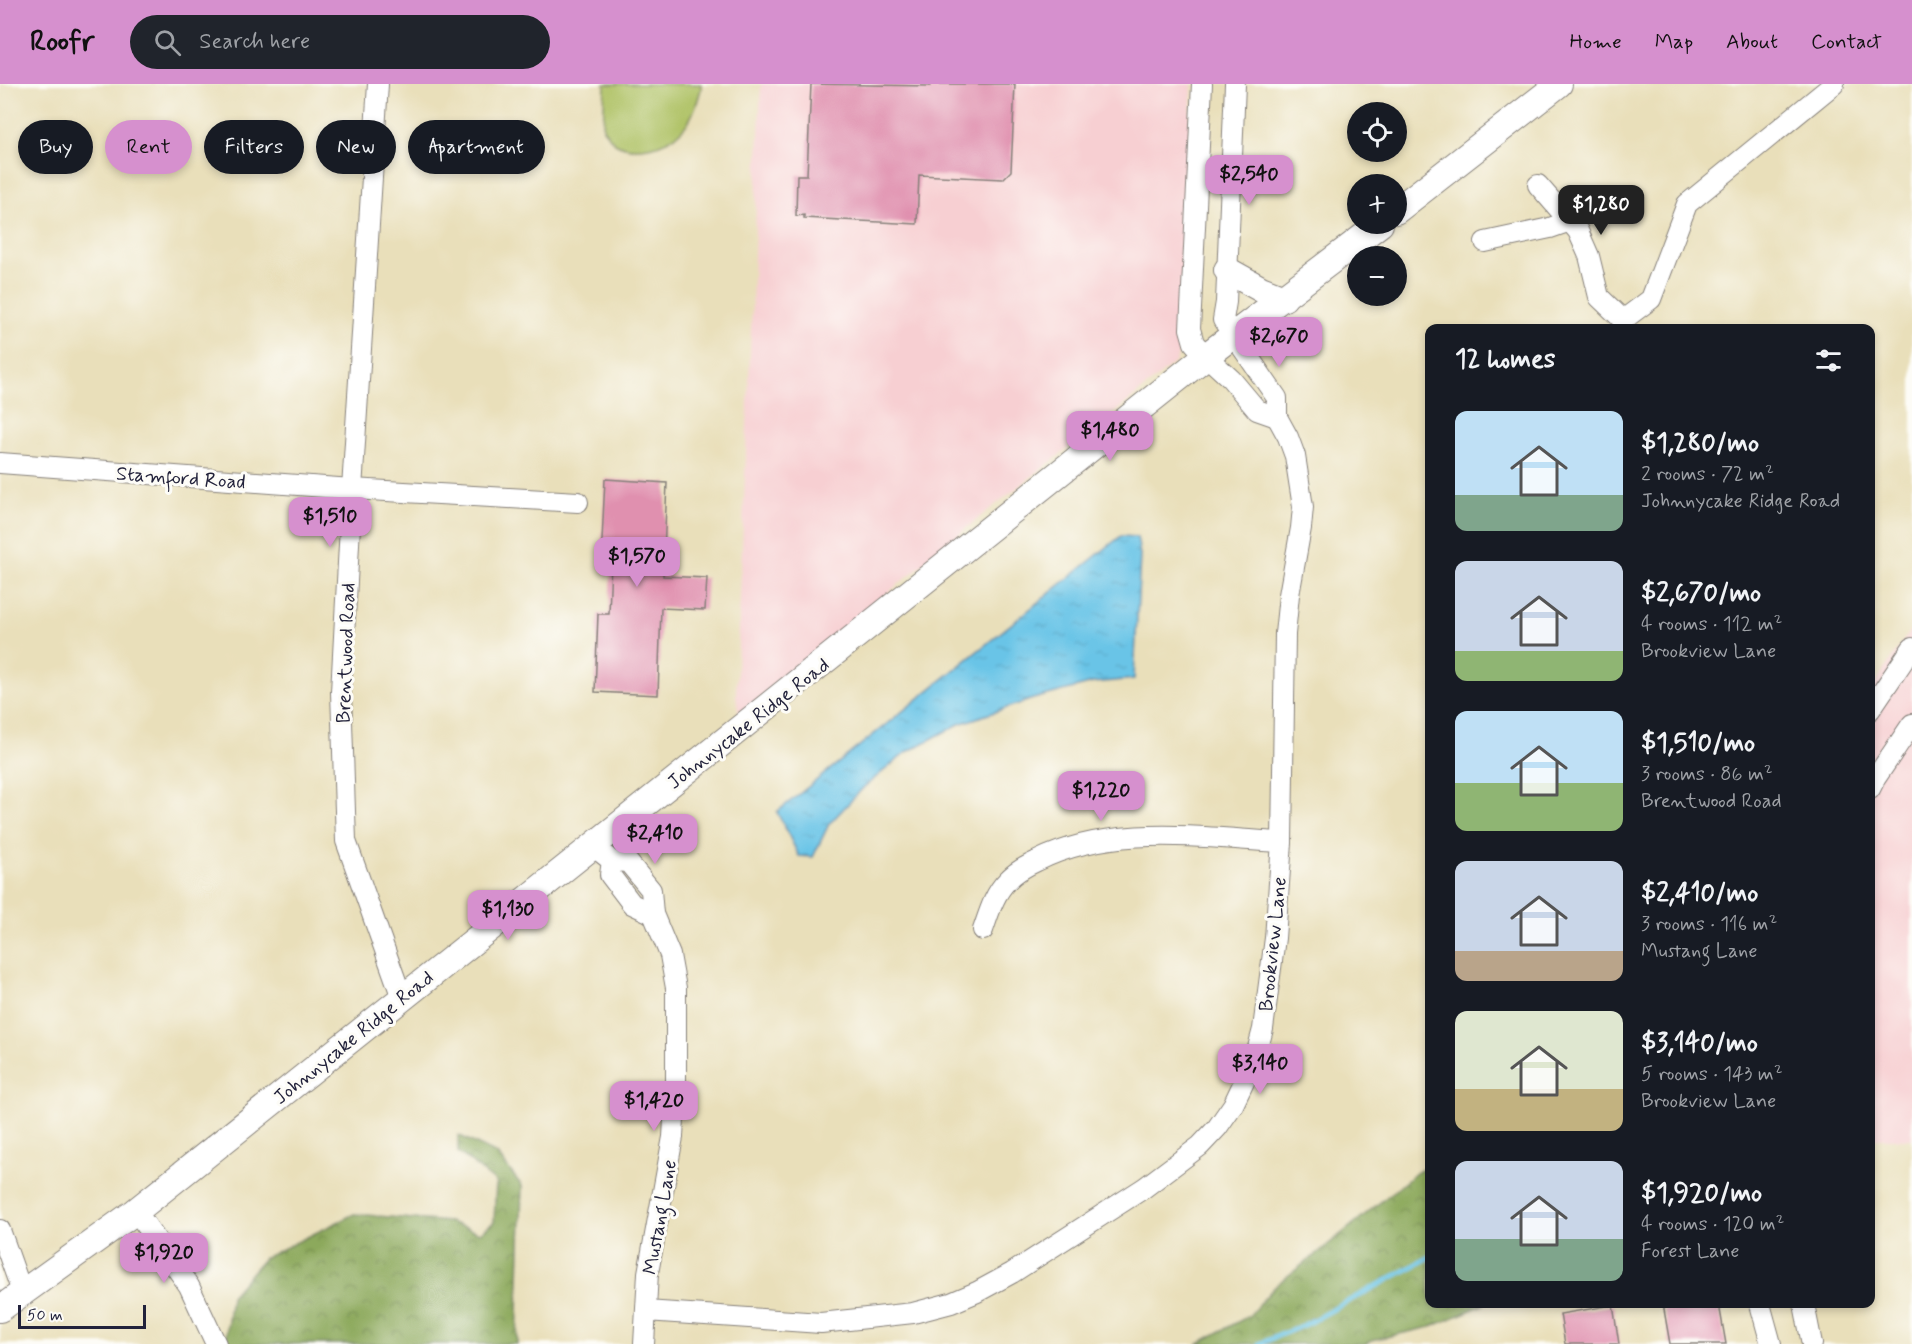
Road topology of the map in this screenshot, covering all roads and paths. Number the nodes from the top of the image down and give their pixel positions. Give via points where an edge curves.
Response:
1 (378, 84) edge
2 (1202, 84) edge
3 (1235, 84) edge
4 (1559, 84) edge
5 (1834, 84) edge
6 (1538, 185) dead end
7 (1407, 202) edge
8 (1570, 221) junction
9 (1367, 234) edge
10 (1485, 242) dead end
11 (1227, 270) junction
12 (1284, 298) junction
13 (1623, 324) edge
14 (1233, 335) junction
15 (1206, 356) junction
16 (1276, 417) junction
17 (0, 463) edge
18 (352, 489) junction
19 (578, 502) dead end
20 (1912, 648) edge
21 (1875, 703) edge
22 (1912, 724) edge
23 (1875, 780) edge
24 (1282, 842) junction
25 (602, 854) junction
26 (983, 930) dead end
27 (402, 998) junction
28 (135, 1211) junction
29 (0, 1230) edge
30 (22, 1292) junction
31 (1761, 1308) edge
32 (1805, 1308) edge
33 (0, 1310) edge
34 (646, 1311) junction
35 (216, 1344) edge
36 (644, 1344) edge
37 (1771, 1344) edge
38 (1812, 1344) edge

1 - 18 street, Brentwood Road
2 - 15 street via 1190,329 1194,343
3 - 11 street, Brookview Lane
4 - 7 main road
5 - 13 street via 1687,204 1651,299
6 - 8 street
8 - 10 street
8 - 13 street via 1589,256 1599,297
9 - 12 main road, Johnnycake Ridge Road
11 - 12 main road
11 - 14 street, Brookview Lane via 1223,320
12 - 14 main road, Johnnycake Ridge Road
14 - 15 main road, Johnnycake Ridge Road
14 - 16 street, Brookview Lane via 1276,398
15 - 16 street via 1232,379 1257,410
15 - 25 main road, Johnnycake Ridge Road
16 - 24 street, Brookview Lane via 1295,456 1303,507 1285,634
17 - 18 street, Stamford Road
18 - 19 street, Stamford Road
18 - 27 street, Brentwood Road via 341,692 346,841
20 - 21 street
22 - 23 street
24 - 26 street via 1152,836 1072,847 1031,864 1006,882
24 - 34 street, Brookview Lane via 1275,938 1263,1029 1255,1059 1217,1128 1178,1164 1012,1274 951,1303 913,1313 821,1323
25 - 27 main road, Johnnycake Ridge Road
25 - 34 street, Mustang Lane via 628,862 651,890 653,914 670,955 676,988 673,1137 648,1274
27 - 28 main road, Johnnycake Ridge Road
28 - 30 main road, Johnnycake Ridge Road
28 - 35 street via 189,1286
29 - 30 street
30 - 33 main road, Johnnycake Ridge Road
31 - 37 street
32 - 38 street
34 - 36 street, Mustang Lane

